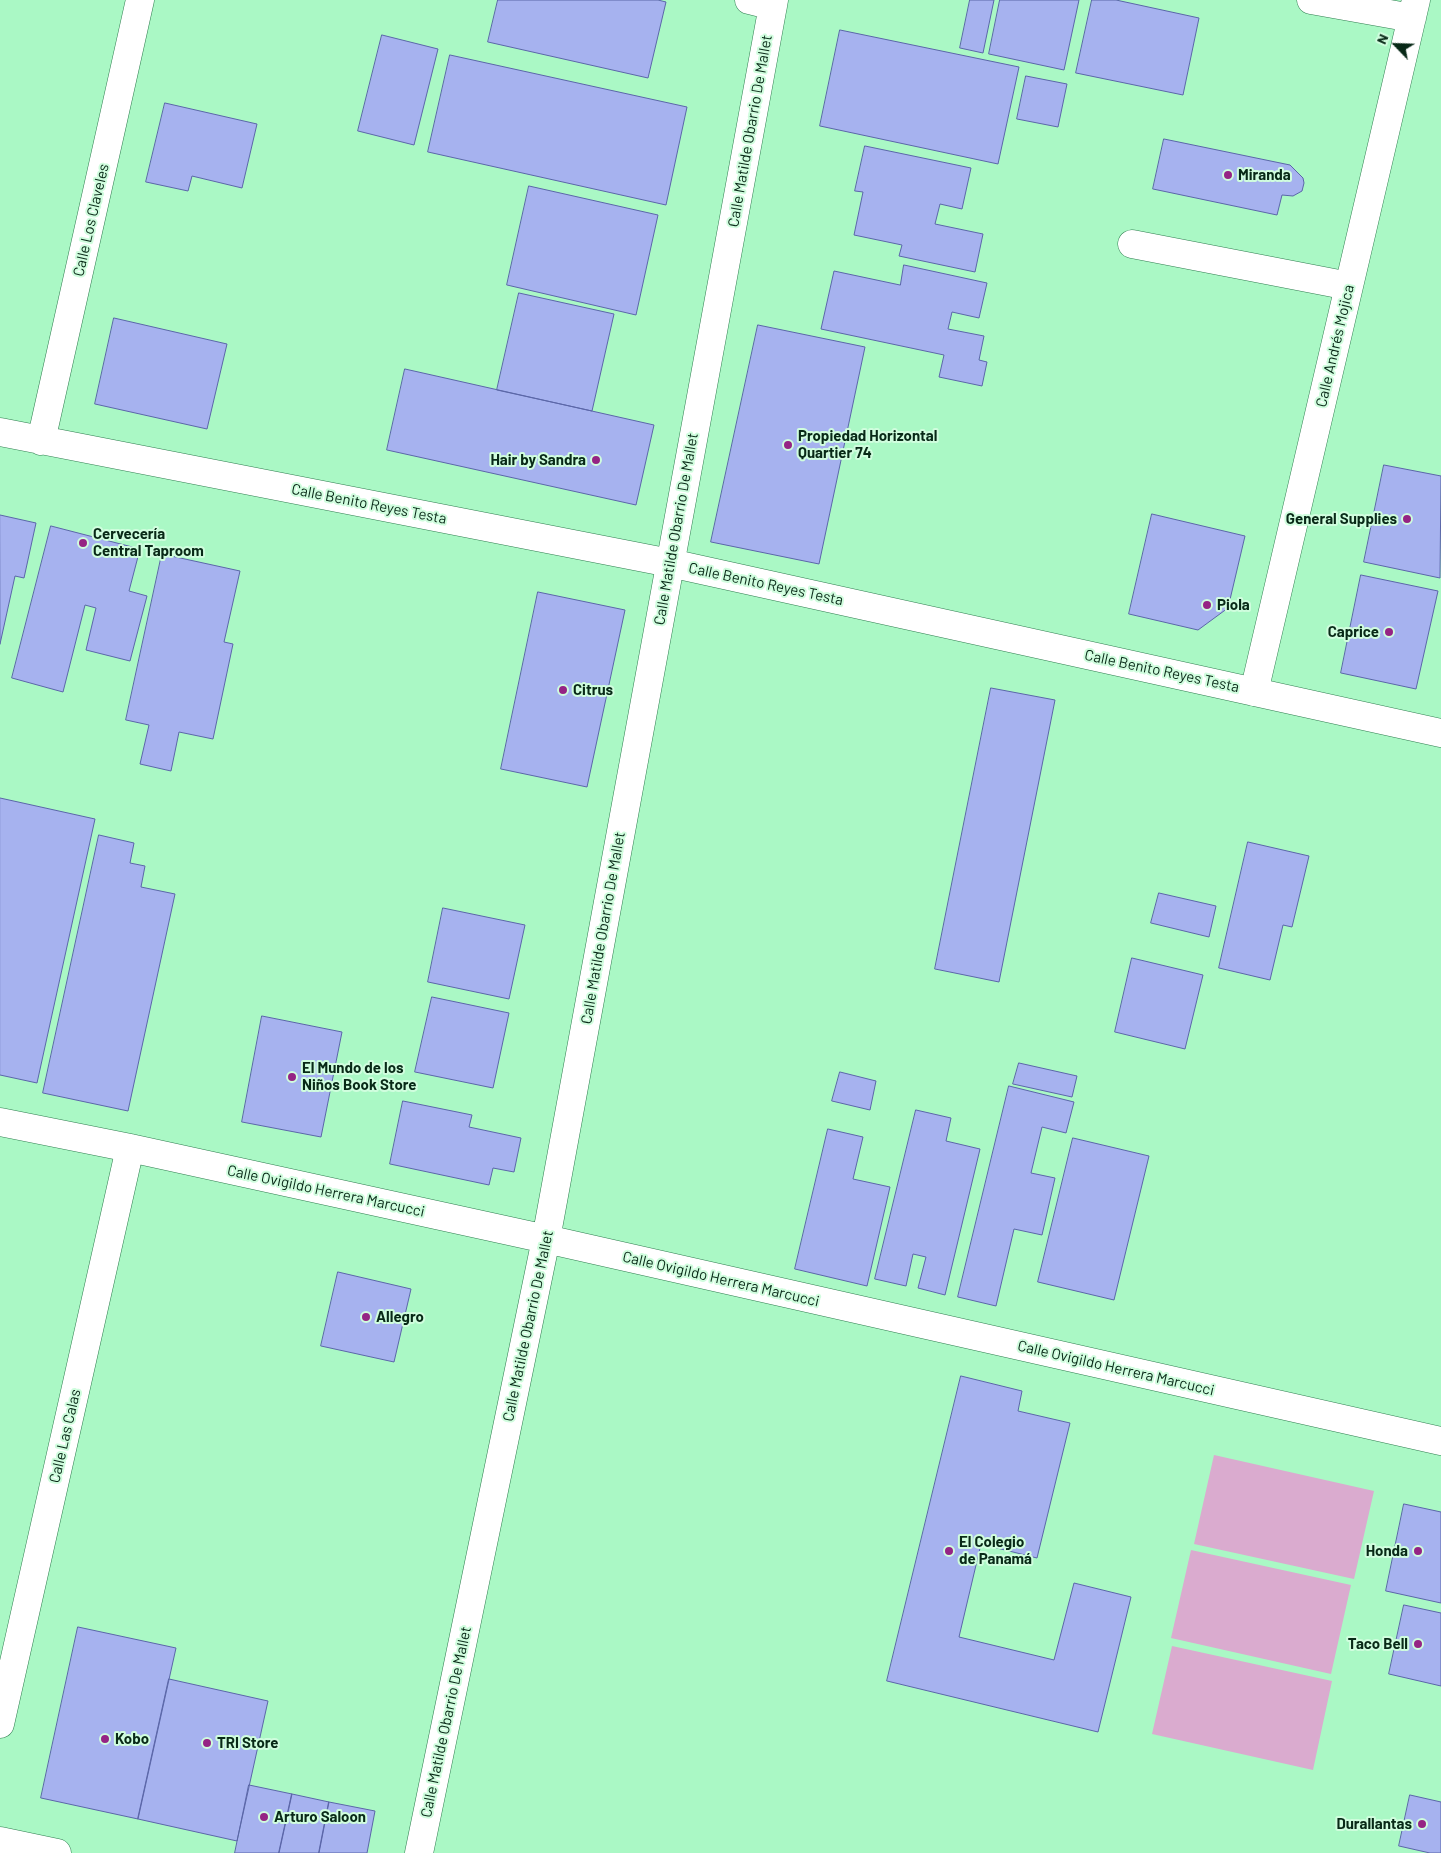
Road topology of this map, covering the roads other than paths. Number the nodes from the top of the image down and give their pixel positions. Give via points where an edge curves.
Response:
1 (140, 0) edge
2 (1311, 0) edge
3 (765, 2) edge
4 (1414, 9) edge
5 (1132, 244) dead end
6 (1350, 286) junction
7 (0, 432) edge
8 (42, 441) junction
9 (670, 563) junction
10 (1254, 692) junction
11 (1441, 733) edge
12 (0, 1122) edge
13 (130, 1148) junction
14 (546, 1239) junction
15 (1441, 1441) edge
16 (0, 1724) edge
17 (0, 1840) edge
18 (57, 1853) edge
19 (419, 1853) edge

1 - 8 street, Calle Los Claveles
2 - 4 street
3 - 9 street, Calle Matilde Obarrio De Mallet
4 - 6 street, Calle Andrés Mojica
5 - 6 street
6 - 10 street, Calle Andrés Mojica
7 - 8 street, Calle Benito Reyes Testa
8 - 9 street, Calle Benito Reyes Testa
9 - 10 street, Calle Benito Reyes Testa
9 - 14 street, Calle Matilde Obarrio De Mallet
10 - 11 street, Calle Benito Reyes Testa
12 - 13 street, Calle Ovigildo Herrera Marcucci
13 - 14 street, Calle Ovigildo Herrera Marcucci
13 - 16 street, Calle Las Calas
14 - 15 street, Calle Ovigildo Herrera Marcucci
14 - 19 street, Calle Matilde Obarrio De Mallet
17 - 18 street

